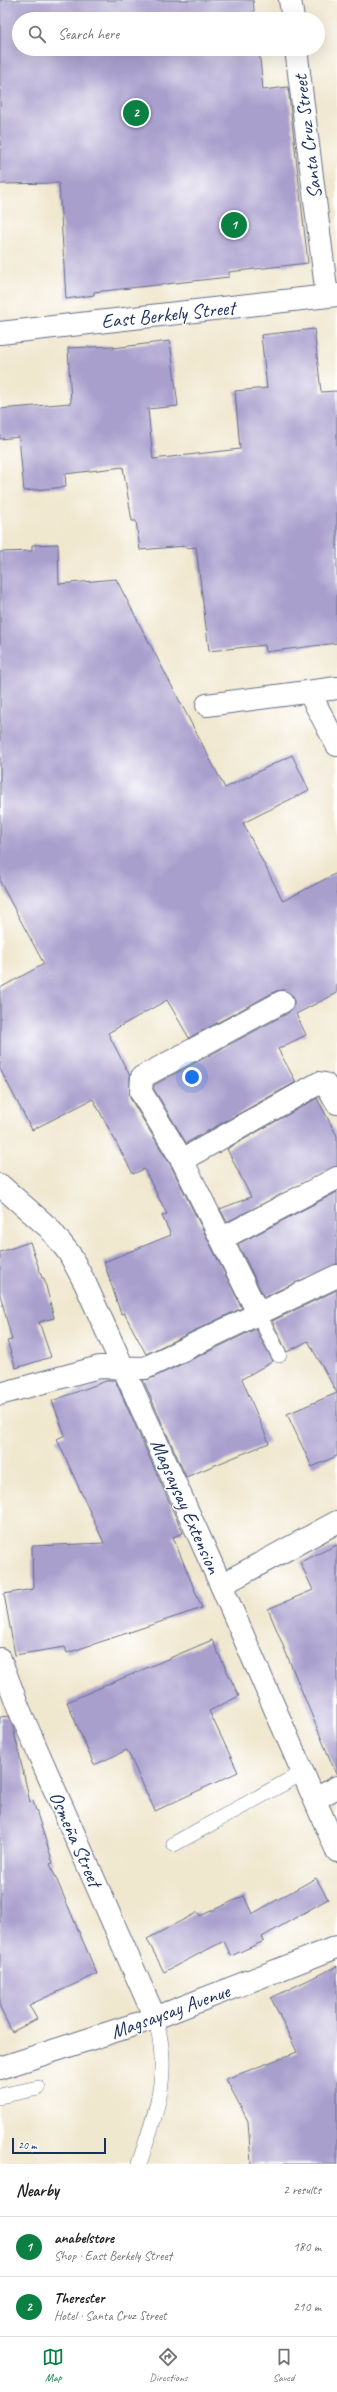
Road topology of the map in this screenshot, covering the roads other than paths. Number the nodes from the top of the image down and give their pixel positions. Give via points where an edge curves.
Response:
1 (290, 0) edge
2 (292, 12) edge
3 (297, 56) edge
4 (332, 296) edge
5 (0, 333) edge
6 (337, 688) edge
7 (310, 692) junction
8 (207, 705) dead end
9 (337, 745) edge
10 (282, 1002) dead end
11 (337, 1103) edge
12 (182, 1160) junction
13 (337, 1178) edge
14 (0, 1185) edge
15 (221, 1238) junction
16 (337, 1276) edge
17 (259, 1315) junction
18 (279, 1355) dead end
19 (123, 1367) junction
20 (0, 1394) edge
21 (337, 1522) edge
22 (221, 1585) junction
23 (0, 1659) edge
24 (304, 1772) junction
25 (337, 1787) edge
26 (316, 1799) junction
27 (174, 1844) dead end
28 (337, 1851) edge
29 (337, 1947) edge
30 (155, 2018) junction
31 (0, 2068) edge
32 (38, 2088) dead end
33 (0, 2096) edge
34 (139, 2164) edge

1 - 2 street
3 - 4 street, Santa Cruz Street
4 - 5 street, East Berkely Street
6 - 7 street
7 - 8 street
7 - 9 street
10 - 12 street via 142,1077 141,1092
11 - 12 street via 325,1084 319,1083
12 - 15 street
13 - 15 street
14 - 19 street, Magsaysay Extension via 49,1228 69,1253
15 - 17 street
16 - 17 street
17 - 18 lane
17 - 19 street via 145,1368
19 - 20 street via 100,1367
19 - 22 street, Magsaysay Extension
21 - 22 street
22 - 24 street, Magsaysay Extension
23 - 30 street, Osmeña Street via 19,1709
24 - 26 street, Magsaysay Extension
24 - 27 lane
25 - 26 street
26 - 28 street, Magsaysay Extension
29 - 30 street, Magsaysay Avenue
30 - 31 street, Magsaysay Avenue
30 - 34 lane via 162,2040 162,2086
32 - 33 lane

